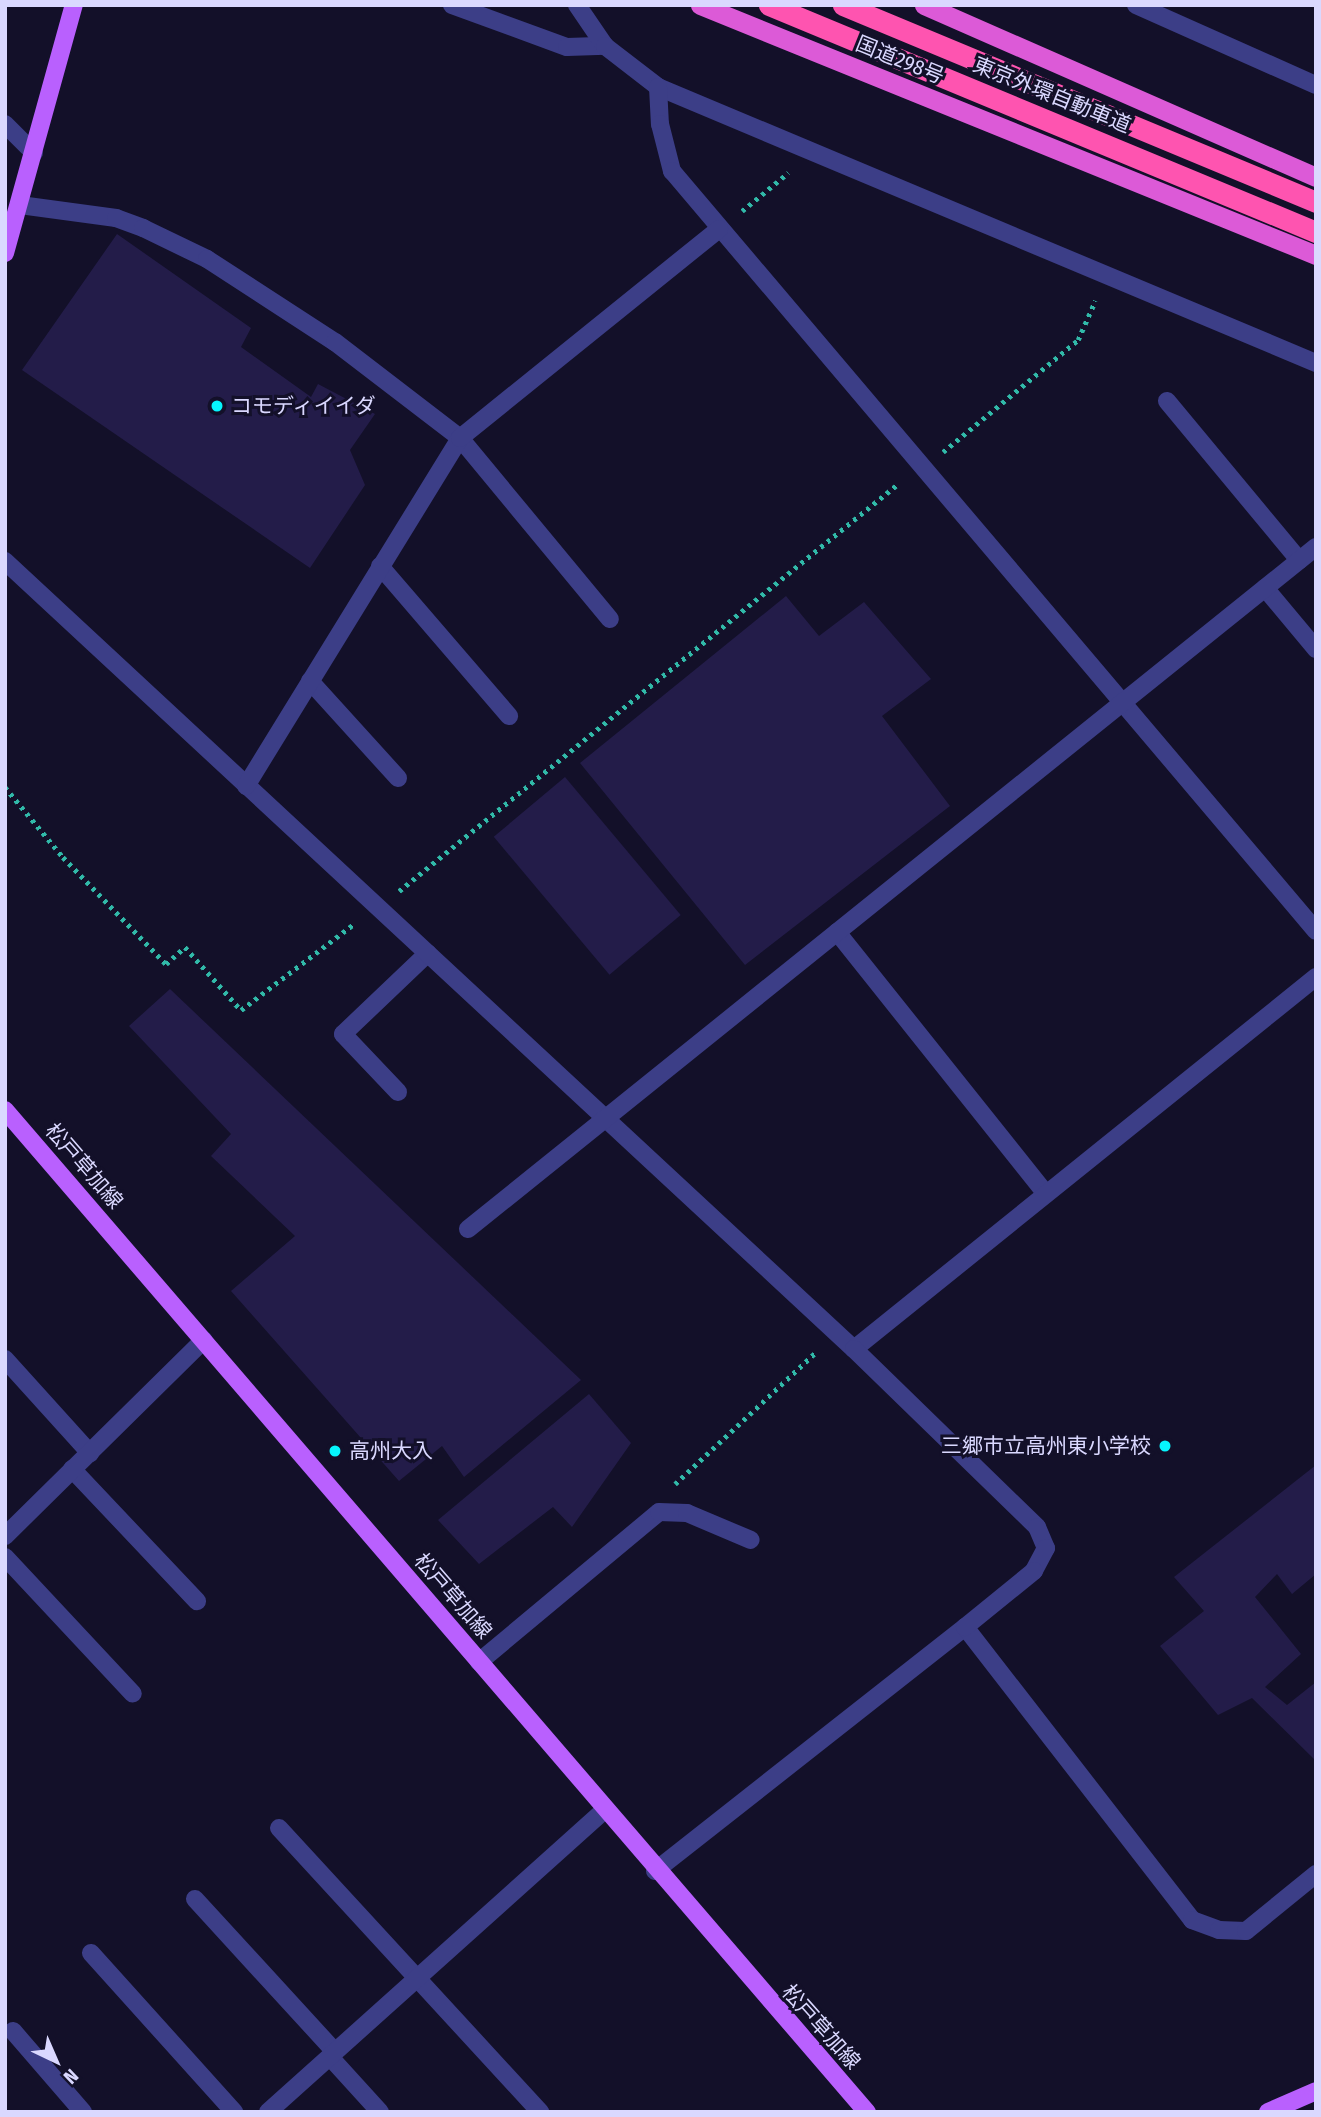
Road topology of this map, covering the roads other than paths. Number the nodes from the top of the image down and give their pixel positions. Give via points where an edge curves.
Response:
1 (74, 5) edge
2 (452, 5) edge
3 (577, 5) edge
4 (700, 5) edge
5 (769, 5) edge
6 (843, 5) edge
7 (924, 5) edge
8 (1136, 5) edge
9 (604, 46) junction
10 (1316, 85) edge
11 (658, 87) junction
12 (5, 124) edge
13 (34, 153) junction
14 (1316, 177) edge
15 (1316, 202) edge
16 (20, 205) junction
17 (719, 229) junction
18 (1316, 232) edge
19 (5, 253) edge
20 (1316, 255) edge
21 (1316, 363) edge
22 (1167, 401) dead end
23 (460, 438) junction
24 (1316, 547) edge
25 (1299, 560) junction
26 (5, 561) edge
27 (380, 566) junction
28 (1265, 588) junction
29 (610, 619) dead end
30 (1316, 649) edge
31 (310, 681) junction
32 (1123, 702) junction
33 (509, 716) dead end
34 (398, 778) dead end
35 (246, 786) junction
36 (1316, 931) edge
37 (837, 932) junction
38 (428, 953) junction
39 (1316, 977) edge
40 (398, 1092) dead end
41 (5, 1110) edge
42 (607, 1118) junction
43 (1046, 1194) junction
44 (468, 1229) dead end
45 (204, 1340) junction
46 (854, 1349) junction
47 (5, 1359) edge
48 (90, 1453) junction
49 (72, 1469) junction
50 (5, 1536) edge
51 (751, 1539) dead end
52 (5, 1557) edge
53 (197, 1601) dead end
54 (965, 1627) junction
55 (479, 1662) junction
56 (133, 1694) dead end
57 (604, 1811) junction
58 (279, 1828) dead end
59 (655, 1871) junction
60 (1316, 1874) edge
61 (195, 1899) dead end
62 (91, 1953) dead end
63 (416, 1981) junction
64 (13, 2031) dead end
65 (332, 2055) junction
66 (1316, 2091) edge
67 (83, 2112) edge
68 (234, 2112) edge
69 (268, 2112) edge
70 (380, 2112) edge
71 (540, 2112) edge
72 (867, 2112) edge
73 (1268, 2112) edge

1 - 13 main road
2 - 9 street via 567,47
3 - 9 street
4 - 20 highway, 国道298号
5 - 18 highway, 東京外環自動車道
6 - 15 highway, 東京外環自動車道
7 - 14 highway
8 - 10 street
9 - 11 street
11 - 17 street via 660,124 671,171
11 - 21 street
12 - 13 street
13 - 16 main road
16 - 19 main road
16 - 23 street via 116,218 207,259 335,342
17 - 23 street
17 - 32 street
22 - 25 street
23 - 27 street
23 - 29 street
24 - 25 street
25 - 28 street
26 - 35 street
27 - 31 street
27 - 33 street
28 - 30 street
28 - 32 street
31 - 34 street
31 - 35 street
32 - 36 street
32 - 37 street
35 - 38 street
37 - 42 street
37 - 43 street
38 - 40 street via 344,1034
38 - 42 street
39 - 43 street
41 - 45 main road, 松戸草加線
42 - 44 street
42 - 46 street
43 - 46 street
45 - 48 street
45 - 55 main road, 松戸草加線
46 - 54 street via 1037,1527 1046,1548 1034,1571
47 - 48 street
48 - 49 street
49 - 50 street
49 - 53 street
51 - 55 street via 687,1513 659,1512
52 - 56 street
54 - 59 street
54 - 60 street via 1192,1920 1219,1930 1246,1931
55 - 57 main road, 松戸草加線
57 - 59 main road, 松戸草加線
57 - 63 street
58 - 63 street
59 - 72 main road, 松戸草加線
61 - 65 street
62 - 68 street
63 - 65 street
63 - 71 street
64 - 67 street
65 - 69 street
65 - 70 street
66 - 73 main road

